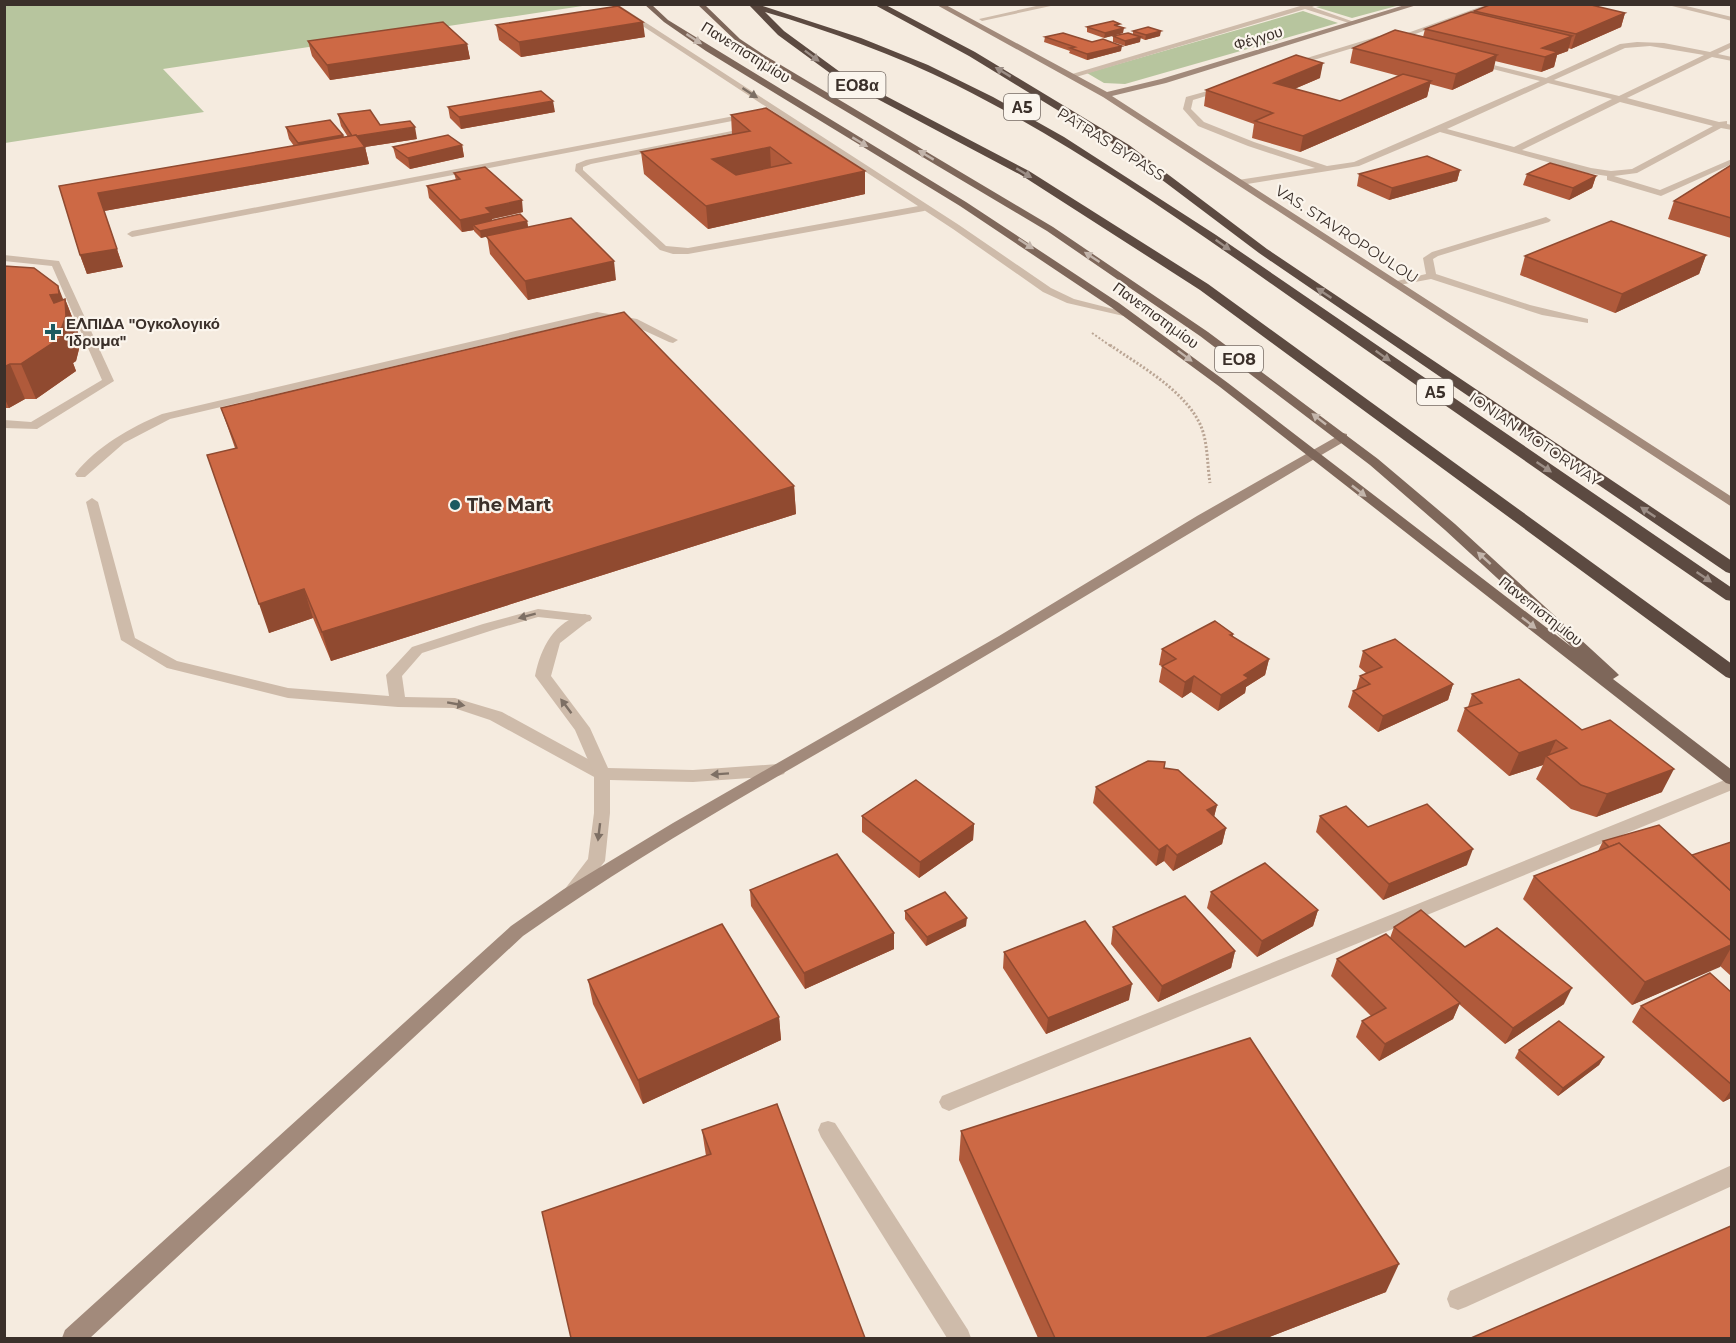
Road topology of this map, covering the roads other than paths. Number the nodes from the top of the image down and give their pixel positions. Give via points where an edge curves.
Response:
1 (612, 4) edge
2 (647, 4) edge
3 (700, 4) edge
4 (750, 4) edge
5 (771, 4) edge
6 (877, 4) edge
7 (938, 4) edge
8 (1056, 4) edge
9 (1296, 4) edge
10 (1316, 4) edge
11 (1416, 4) edge
12 (1496, 4) edge
13 (1667, 4) edge
14 (1305, 8) junction
15 (982, 19) dead end
16 (1731, 20) edge
17 (1354, 23) junction
18 (1391, 41) junction
19 (1402, 44) edge
20 (1731, 44) edge
21 (1710, 54) junction
22 (1731, 59) edge
23 (1469, 60) edge
24 (1288, 66) edge
25 (1073, 75) junction
26 (1547, 80) junction
27 (1233, 84) edge
28 (1106, 95) junction
29 (1618, 98) junction
30 (776, 110) junction
31 (1731, 119) edge
32 (793, 121) junction
33 (782, 123) edge
34 (1722, 125) junction
35 (759, 128) edge
36 (1731, 128) edge
37 (1440, 129) junction
38 (1515, 150) junction
39 (1731, 161) edge
40 (1328, 169) junction
41 (1590, 171) junction
42 (1241, 182) junction
43 (1139, 189) joint
44 (924, 208) junction
45 (1546, 220) dead end
46 (132, 234) dead end
47 (1263, 251) junction
48 (4, 258) edge
49 (1431, 276) junction
50 (1394, 283) junction
51 (1128, 314) junction
52 (1584, 321) dead end
53 (673, 340) dead end
54 (4, 424) edge
55 (1343, 437) junction
56 (1312, 455) junction
57 (81, 474) dead end
58 (92, 502) dead end
59 (1731, 503) edge
60 (1731, 569) edge
61 (1731, 596) edge
62 (1731, 673) edge
63 (398, 702) junction
64 (778, 770) junction
65 (602, 774) junction
66 (1731, 780) edge
67 (570, 894) junction
68 (949, 1102) dead end
69 (828, 1130) dead end
70 (1731, 1176) edge
71 (1458, 1299) dead end
72 (73, 1338) edge
73 (960, 1338) edge

1 -> 30 street
2 -> 51 main road, Πανεπιστημίου / ΕΟ8 via 689,36 963,204
55 -> 3 main road, Πανεπιστημίου / ΕΟ8 via 1107,266 760,57
4 - 43 highway, PATRAS BYPASS / Α5 via 841,33 989,98
4 -> 62 highway, ΕΟ8α via 781,33 837,74 1024,173 1204,287
5 - 47 highway, PATRAS BYPASS / Α5 via 889,44 1000,95 1113,160 1179,205
47 -> 6 highway via 1125,147 980,58
7 - 25 street, VAS. STAVROPOULOU
8 - 15 street
9 - 14 street
10 - 14 street
11 - 17 street, Φέγγου
12 - 18 street
13 - 16 street
14 - 17 street
14 - 25 street
17 - 28 street, Φέγγου
18 - 19 street
18 - 24 street via 1379,38
20 - 21 street
21 - 22 street
21 - 26 street via 1671,46 1629,45
21 - 29 street
23 - 26 street
25 - 28 street, VAS. STAVROPOULOU
26 - 29 street
26 - 37 street
27 - 40 street via 1189,99 1187,109 1202,124
28 - 42 street, VAS. STAVROPOULOU
29 - 34 street
29 - 38 street
30 - 32 street
30 - 46 street
31 - 34 street
32 - 33 street
32 - 44 street
34 - 36 street
34 - 41 street via 1634,171
35 - 44 street via 589,162 579,166 579,171 663,248 673,252
37 - 38 street
37 - 40 street via 1356,164
38 - 41 street
39 - 41 street via 1661,193
40 - 42 street
42 - 50 street, VAS. STAVROPOULOU
43 -> 61 highway, IONIAN MOTORWAY / Α5
44 - 51 street via 1058,296
45 - 49 street via 1435,254 1428,258
60 -> 47 highway, IONIAN MOTORWAY / Α5
48 - 54 street via 56,263 108,381 33,426
49 - 50 street
49 - 52 street via 1550,315
50 - 59 street, VAS. STAVROPOULOU
51 -> 56 main road, Πανεπιστημίου / ΕΟ8
53 - 57 street via 633,321 597,315 166,416 121,440
55 - 56 street
66 -> 55 main road, Πανεπιστημίου / ΕΟ8 via 1450,527
56 - 64 street
56 -> 66 main road, Πανεπιστημίου / ΕΟ8
58 - 63 street via 128,640 172,665 288,693
63 -> 65 street via 455,702 496,716
65 -> 63 street via 582,728 543,676 547,648 564,630 585,618 538,613 417,650 394,675
64 -> 65 street via 693,776
64 - 67 street
65 -> 67 street via 596,861
66 - 68 street
67 - 72 street via 517,931
69 - 73 street
70 - 71 street

